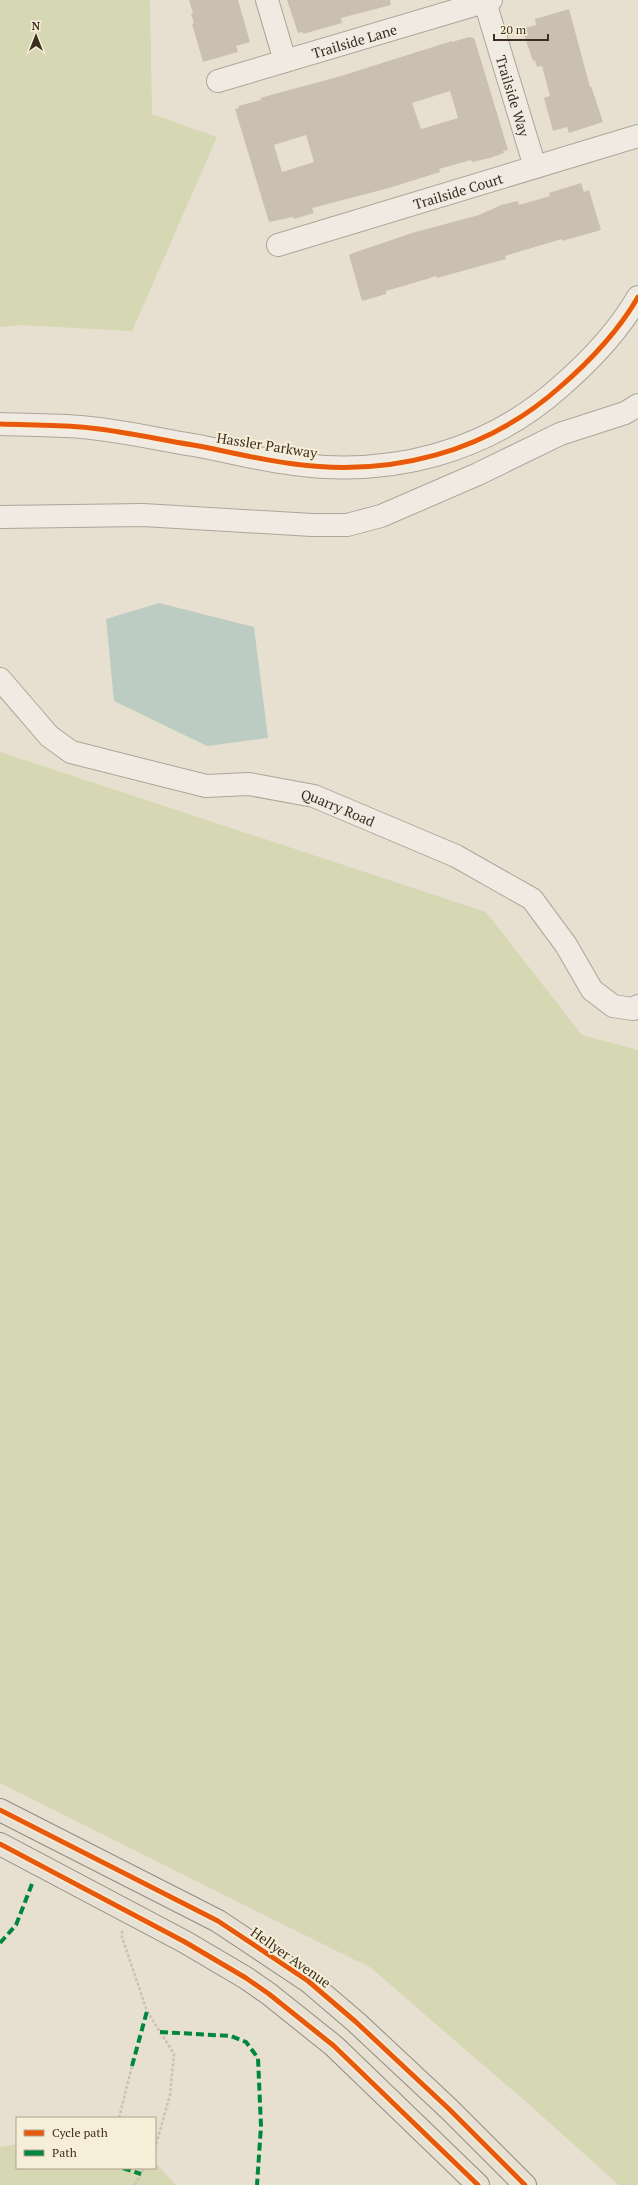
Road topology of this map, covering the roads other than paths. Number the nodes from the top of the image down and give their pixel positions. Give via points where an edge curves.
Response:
1 (267, 0) edge
2 (488, 1) edge
3 (285, 61) junction
4 (218, 82) dead end
5 (638, 136) edge
6 (535, 167) junction
7 (278, 245) dead end
8 (638, 297) edge
9 (638, 405) edge
10 (0, 424) edge
11 (0, 517) edge
12 (0, 680) edge
13 (638, 1006) edge
14 (0, 1810) edge
15 (0, 1844) edge
16 (356, 2022) junction
17 (334, 2046) junction
18 (478, 2185) edge
19 (525, 2185) edge

1 - 3 street
2 - 3 street, Trailside Lane
2 - 6 street, Trailside Way
3 - 4 street, Trailside Lane
5 - 6 street, Trailside Court
6 - 7 street, Trailside Court
8 - 10 street, Hassler Parkway via 626,319 586,364 540,404 492,435 426,459 360,468 294,464 82,427
9 - 11 street via 625,413 560,434 478,474 381,516 347,524 312,525 144,515
12 - 13 street, Quarry Road via 49,736 71,752 206,786 249,784 314,796 456,856 532,899 566,945 592,990 613,1006 633,1009
14 - 16 main road, Hellyer Avenue via 218,1921 308,1981
15 - 17 main road via 185,1942 246,1978
16 - 17 main road
16 - 19 main road, Hellyer Avenue
17 - 18 main road

